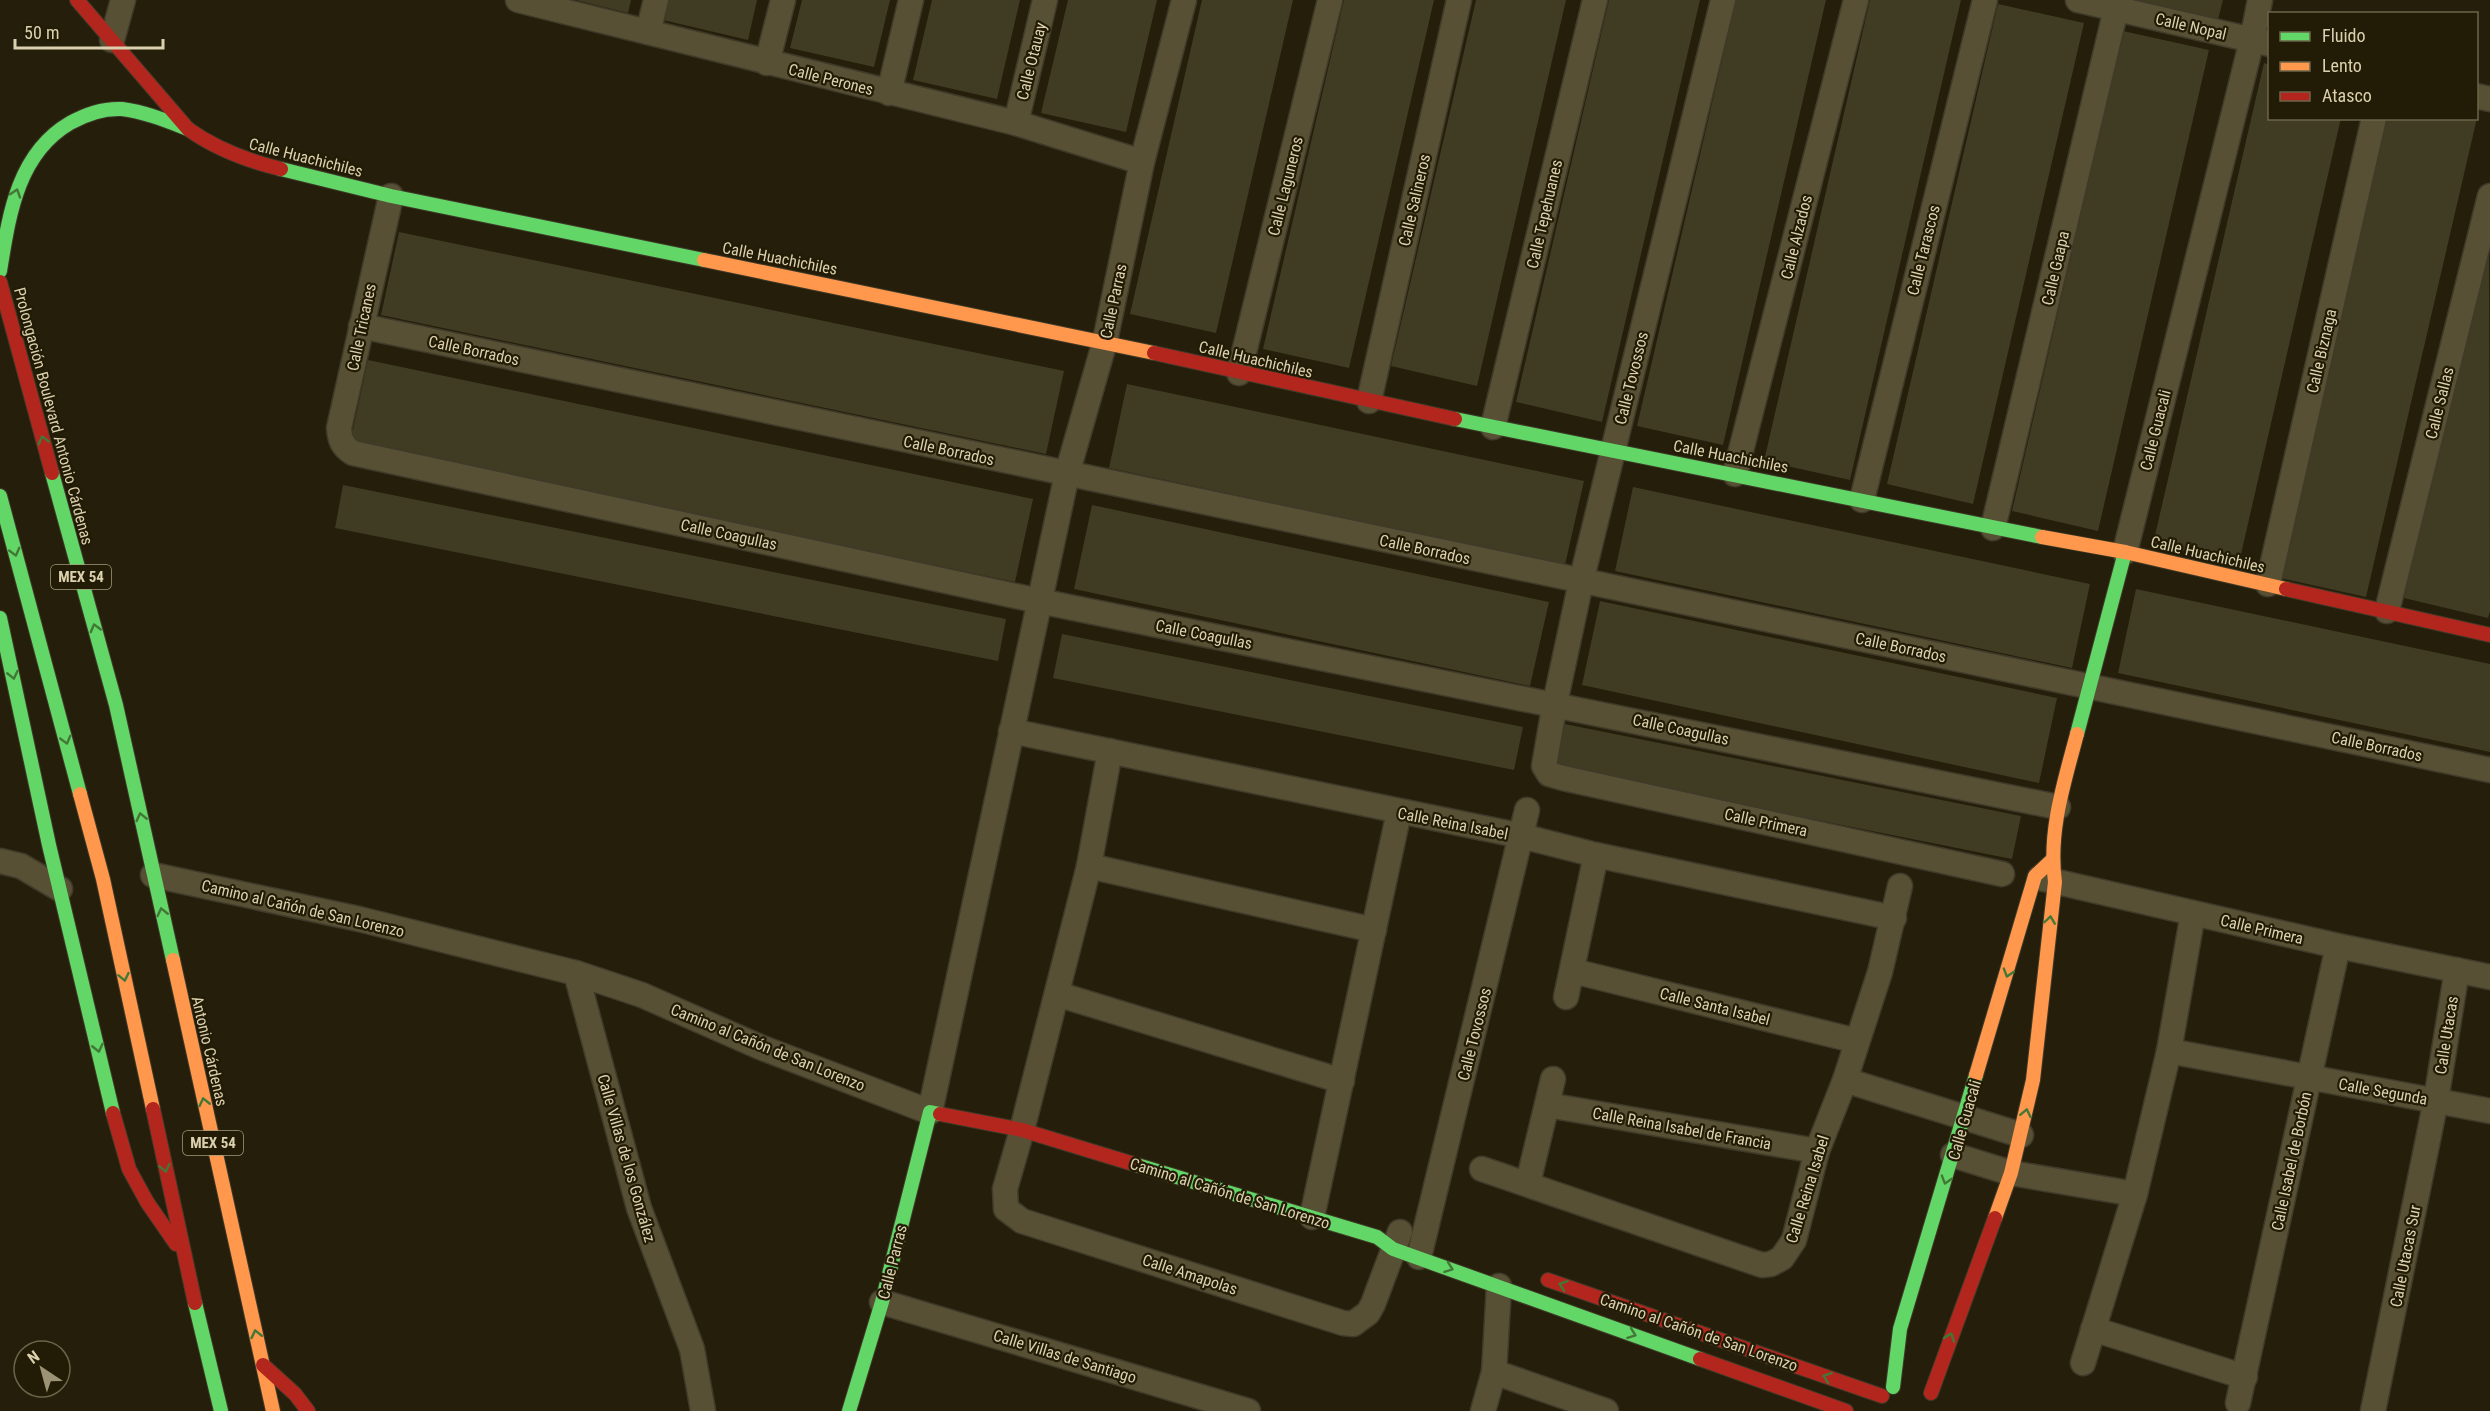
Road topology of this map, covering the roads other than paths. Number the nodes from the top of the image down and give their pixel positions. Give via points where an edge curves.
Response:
1 (77, 0) edge
2 (123, 0) edge
3 (656, 0) edge
4 (783, 0) edge
5 (911, 0) edge
6 (1045, 0) edge
7 (1184, 0) edge
8 (1330, 0) edge
9 (1459, 0) edge
10 (1595, 0) edge
11 (1723, 0) edge
12 (1856, 0) edge
13 (1985, 0) edge
14 (2078, 0) edge
15 (2260, 0) edge
16 (524, 1) edge
17 (2116, 9) junction
18 (648, 32) junction
19 (112, 40) junction
20 (2261, 42) edge
21 (767, 63) junction
22 (889, 93) junction
23 (2374, 120) edge
24 (1016, 123) junction
25 (188, 129) junction
26 (1142, 162) junction
27 (391, 196) junction
28 (2490, 196) edge
29 (0, 271) edge
30 (0, 282) edge
31 (361, 326) junction
32 (1105, 341) junction
33 (1239, 373) junction
34 (1369, 401) junction
35 (1493, 427) junction
36 (1614, 450) junction
37 (353, 453) joint
38 (1067, 474) junction
39 (1736, 474) junction
40 (1862, 500) junction
41 (1, 503) edge
42 (1993, 528) junction
43 (2125, 552) junction
44 (1581, 582) junction
45 (2268, 584) junction
46 (1039, 601) junction
47 (2387, 611) junction
48 (0, 618) edge
49 (2490, 635) edge
50 (2089, 686) junction
51 (1555, 703) junction
52 (1011, 731) junction
53 (1110, 751) junction
54 (1544, 757) joint
55 (2490, 770) edge
56 (2058, 807) junction
57 (1527, 810) dead end
58 (1399, 812) junction
59 (1522, 836) junction
60 (49, 845) junction
61 (1596, 855) junction
62 (10, 863) edge
63 (1089, 866) junction
64 (2047, 872) junction
65 (153, 874) junction
66 (2002, 874) dead end
67 (1900, 886) dead end
68 (60, 889) junction
69 (2193, 913) junction
70 (1894, 918) junction
71 (1374, 930) junction
72 (2032, 941) junction
73 (2338, 946) junction
74 (2457, 970) junction
75 (1573, 971) junction
76 (576, 973) junction
77 (2490, 977) edge
78 (1057, 994) junction
79 (1566, 997) dead end
80 (1857, 1041) junction
81 (2169, 1051) junction
82 (2308, 1078) junction
83 (1553, 1079) dead end
84 (1845, 1080) junction
85 (1342, 1081) junction
86 (2436, 1100) junction
87 (1547, 1105) junction
88 (2490, 1111) edge
89 (930, 1112) junction
90 (1964, 1116) junction
91 (1022, 1130) junction
92 (2021, 1135) junction
93 (1817, 1151) junction
94 (1953, 1155) junction
95 (1482, 1169) dead end
96 (2011, 1173) junction
97 (1528, 1183) junction
98 (2135, 1194) junction
99 (1312, 1217) junction
100 (1390, 1239) junction
101 (1426, 1246) junction
102 (184, 1255) junction
103 (1531, 1274) dead end
104 (1499, 1286) junction
105 (882, 1302) junction
106 (2093, 1329) junction
107 (2083, 1363) dead end
108 (263, 1365) junction
109 (1494, 1372) junction
110 (2245, 1377) junction
111 (268, 1390) junction
112 (1907, 1394) junction
113 (2238, 1403) dead end
114 (221, 1411) edge
115 (273, 1411) edge
116 (284, 1411) edge
117 (308, 1411) edge
118 (703, 1411) edge
119 (849, 1411) edge
120 (1248, 1411) edge
121 (1483, 1411) edge
122 (1606, 1411) edge
123 (1846, 1411) edge
124 (2373, 1411) edge

1 - 19 main road, Calle Huachichiles
2 - 19 street
3 - 18 street
4 - 21 street
5 - 22 street
6 - 24 street, Calle Otauay
7 - 26 street, Calle Parras
8 - 33 street, Calle Laguneros
9 - 34 street, Calle Salineros
10 - 35 street, Calle Tepehuanes
11 - 36 street, Calle Tovossos
12 - 39 street, Calle Alzados
13 - 40 street, Calle Tarascos
14 - 17 street, Calle Nopal
15 - 20 street, Calle Guacali
16 - 18 street, Calle Perones
17 - 20 street, Calle Nopal
17 - 42 street, Calle Gaapa
18 - 21 street, Calle Perones
19 - 25 main road, Calle Huachichiles
20 - 43 street, Calle Guacali
21 - 22 street, Calle Perones
22 - 24 street, Calle Perones
23 - 45 street, Calle Biznaga
24 - 26 street, Calle Perones
25 - 27 main road, Calle Huachichiles via 209,144 259,164
29 -> 25 main road via 19,184 31,158 49,136 89,112 108,109 126,110
26 - 32 street, Calle Parras
27 - 31 street, Calle Tricanes
27 - 32 main road, Calle Huachichiles
28 - 47 street, Calle Sallas
65 -> 30 main road, Prolongación Boulevard Antonio Cárdenas / MEX 54 via 116,705
31 - 37 street, Calle Tricanes via 339,428 345,448
31 - 38 street, Calle Borrados
32 - 33 main road, Calle Huachichiles
32 - 38 street, Calle Parras
33 - 34 main road, Calle Huachichiles
34 - 35 main road, Calle Huachichiles
35 - 36 main road, Calle Huachichiles
36 - 39 main road, Calle Huachichiles
36 - 44 street, Calle Tovossos
37 - 46 street, Calle Coagullas
38 - 44 street, Calle Borrados
38 - 46 street, Calle Parras
39 - 40 main road, Calle Huachichiles
40 - 42 main road, Calle Huachichiles
41 -> 102 main road, MEX 54 via 103,879
42 - 43 main road, Calle Huachichiles
43 - 45 main road, Calle Huachichiles
43 - 50 main road, Calle Guacali
44 - 50 street, Calle Borrados
44 - 51 street, Calle Tovossos
45 - 47 main road, Calle Huachichiles
46 - 51 street, Calle Coagullas
46 - 52 street, Calle Parras
47 - 49 main road, Calle Huachichiles
48 -> 60 main road
50 - 55 street, Calle Borrados
50 - 56 main road, Calle Guacali
51 - 54 street, Calle Tovossos
51 - 56 street, Calle Coagullas
52 - 53 street, Calle Reina Isabel
52 - 89 street, Calle Parras
53 - 58 street, Calle Reina Isabel
53 - 63 street
54 - 66 street, Calle Primera via 1546,770 1555,776
56 - 64 main road, Calle Guacali
57 - 59 street, Calle Tovossos
58 - 59 street, Calle Reina Isabel
58 - 71 street
59 - 61 street, Calle Reina Isabel
59 - 101 street, Calle Tovossos
60 - 62 street via 36,857
60 - 68 main road
61 - 70 street, Calle Reina Isabel
61 - 75 street
62 - 68 street
63 - 71 street
63 - 78 street
64 - 69 street, Calle Primera
72 -> 64 main road, Calle Guacali
64 - 72 main road, Calle Guacali
65 - 76 street, Camino al Cañón de San Lorenzo via 359,919
108 -> 65 main road, Antonio Cárdenas / MEX 54
67 - 70 street, Calle Reina Isabel
68 -> 102 main road via 124,1157 153,1213
69 - 73 street, Calle Primera
69 - 81 street
70 - 80 street, Calle Reina Isabel
71 - 85 street
72 -> 90 main road, Calle Guacali
92 -> 72 main road, Calle Guacali via 2034,1069
73 - 74 street, Calle Primera
73 - 82 street, Calle Isabel de Borbón
74 - 77 street, Calle Primera
74 - 86 street, Calle Utacas
75 - 79 street
75 - 80 street, Calle Santa Isabel
76 - 89 street, Camino al Cañón de San Lorenzo via 642,995 760,1047
76 - 118 street, Calle Villas de los González via 639,1208 692,1349
78 - 85 street
78 - 91 street
80 - 84 street, Calle Reina Isabel
81 - 82 street, Calle Segunda
81 - 98 street
82 - 86 street, Calle Segunda
82 - 110 street, Calle Isabel de Borbón
83 - 87 street
84 - 90 street
84 - 93 street, Calle Reina Isabel
85 - 99 street
86 - 88 street, Calle Segunda
86 - 124 street, Calle Utacas Sur
87 - 93 street, Calle Reina Isabel de Francia
87 - 97 street
89 - 91 main road, Camino al Cañón de San Lorenzo
89 - 105 main road, Calle Parras
90 - 92 street
90 - 94 main road, Calle Guacali
91 - 99 main road, Camino al Cañón de San Lorenzo
91 - 100 street, Calle Amapolas via 1004,1199 1012,1215 1343,1323 1353,1324 1368,1313
92 - 96 main road, Calle Guacali
93 - 97 street, Calle Reina Isabel via 1794,1240 1782,1258 1762,1265
94 - 96 street
94 -> 112 main road, Calle Guacali via 1900,1329
95 - 97 street, Calle Reina Isabel
96 - 98 street
112 -> 96 main road, Calle Guacali
98 - 106 street
99 - 100 main road, Camino al Cañón de San Lorenzo
100 - 101 main road, Camino al Cañón de San Lorenzo
101 -> 104 main road, Camino al Cañón de San Lorenzo
102 - 114 main road, MEX 54
112 -> 103 main road, Camino al Cañón de San Lorenzo
104 - 109 street
104 -> 123 main road, Camino al Cañón de San Lorenzo
105 - 119 main road, Calle Parras
105 - 120 street, Calle Villas de Santiago
106 - 107 street
106 - 110 street
108 - 111 main road, Antonio Cárdenas / MEX 54
108 - 117 main road
109 - 121 street
109 - 122 street
110 - 113 street, Calle Isabel de Borbón
111 - 115 main road, Antonio Cárdenas / MEX 54
111 - 116 main road

